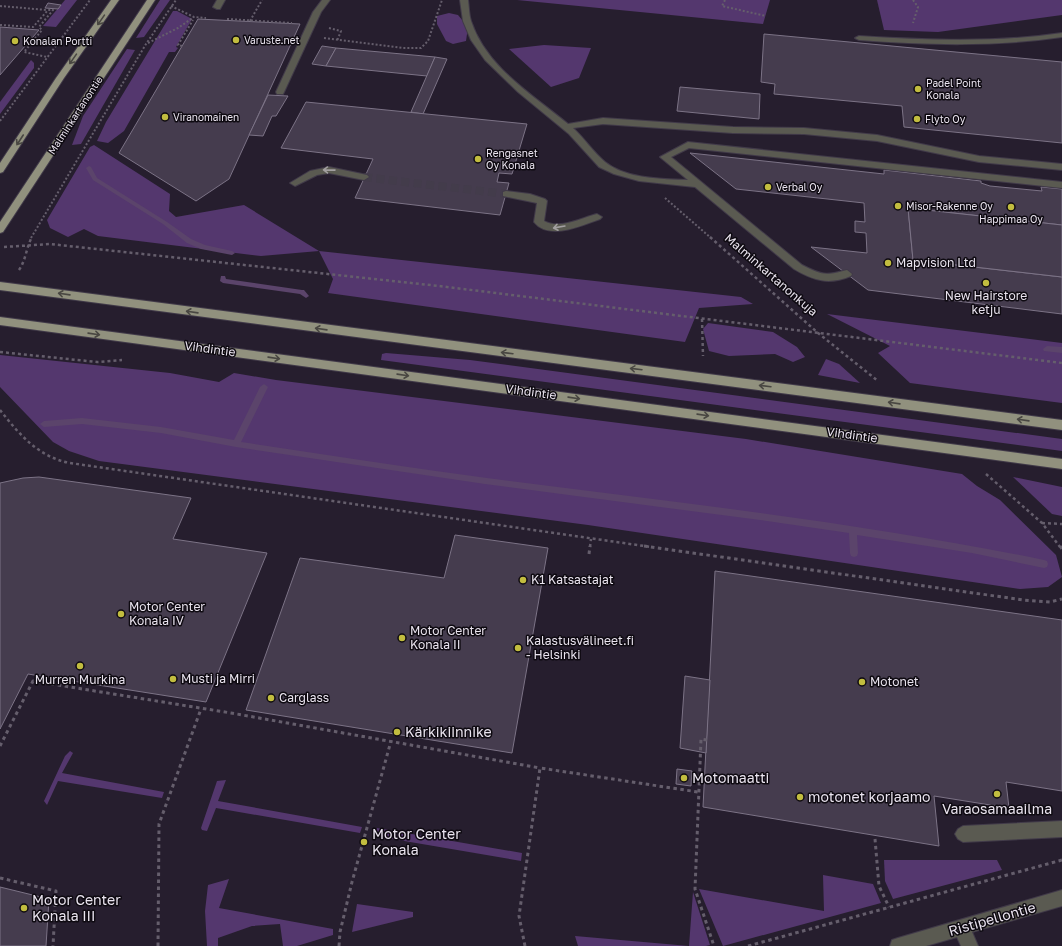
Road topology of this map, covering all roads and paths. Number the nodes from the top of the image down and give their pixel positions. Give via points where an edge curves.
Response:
1 (90, 0) edge
2 (115, 0) edge
3 (151, 0) edge
4 (176, 0) edge
5 (262, 0) edge
6 (326, 0) edge
7 (442, 0) edge
8 (464, 0) edge
9 (725, 0) edge
10 (913, 0) edge
11 (0, 6) edge
12 (171, 6) junction
13 (48, 10) junction
14 (766, 16) dead end
15 (194, 17) junction
16 (208, 18) dead end
17 (222, 19) dead end
18 (250, 20) junction
19 (913, 23) dead end
20 (312, 24) junction
21 (0, 25) edge
22 (307, 34) junction
23 (1062, 36) edge
24 (859, 38) dead end
25 (337, 41) junction
26 (146, 44) junction
27 (182, 46) dead end
28 (48, 57) junction
29 (280, 92) dead end
30 (0, 121) edge
31 (566, 127) junction
32 (1062, 167) edge
33 (0, 170) edge
34 (364, 177) tunnel mouth
35 (648, 180) junction
36 (295, 183) dead end
37 (698, 184) junction
38 (1062, 186) edge
39 (506, 194) tunnel mouth
40 (596, 217) dead end
41 (0, 230) edge
42 (27, 246) junction
43 (10, 247) dead end
44 (24, 263) dead end
45 (847, 274) dead end
46 (0, 286) edge
47 (702, 319) junction
48 (0, 321) edge
49 (818, 333) junction
50 (0, 352) edge
51 (702, 356) dead end
52 (122, 360) dead end
53 (1062, 364) edge
54 (882, 385) dead end
55 (0, 410) edge
56 (2, 415) edge
57 (1062, 425) edge
58 (1062, 464) edge
59 (986, 474) dead end
60 (1042, 523) junction
61 (1062, 524) edge
62 (591, 539) junction
63 (1062, 549) edge
64 (589, 554) dead end
65 (1062, 599) edge
66 (201, 709) junction
67 (706, 740) dead end
68 (391, 741) junction
69 (0, 746) edge
70 (540, 768) junction
71 (698, 792) junction
72 (1062, 829) edge
73 (963, 834) dead end
74 (875, 839) dead end
75 (1062, 860) edge
76 (0, 878) edge
77 (1062, 898) edge
78 (889, 907) junction
79 (961, 928) junction
80 (53, 946) edge
81 (158, 946) edge
82 (340, 946) edge
83 (524, 946) edge
84 (714, 946) edge
85 (748, 946) edge
86 (898, 946) edge
87 (970, 946) edge

1 - 28 path
2 -> 33 main road
3 - 41 main road, Malminkartanontie
4 - 12 path
5 - 18 path
6 - 20 street
7 - 25 path via 424,46 411,49
8 - 31 street via 468,28 484,53
9 - 14 path via 722,6
10 - 19 path via 918,8
11 - 13 path
12 - 15 path
12 - 26 path
13 - 21 path via 33,27
13 - 28 path via 53,10 39,27 42,30 24,52
15 - 16 path
15 - 26 path via 187,24
15 - 27 path via 178,45
17 - 18 path
18 - 20 path
20 - 22 street
20 - 25 path via 341,31
22 - 25 path
22 - 29 street
23 - 24 street via 1006,42 948,44
26 - 42 path
28 - 30 path
31 - 32 street via 603,121 733,130 804,131 878,138 979,159
31 - 35 street via 604,167 642,181
34 -> 36 street via 322,170
35 - 37 street
35 - 49 path, Malminkartanonkuja via 657,191
37 - 38 street via 665,157 688,145
37 - 45 street via 803,270 813,276 835,280
40 -> 39 street via 548,228 539,222 542,201
42 - 43 path
42 - 44 path
42 - 47 path via 50,244 439,286
57 -> 46 main road
47 - 49 path
47 - 51 path
48 -> 58 main road, Vihdintie
49 - 53 path
49 - 54 path, Malminkartanonkuja
50 - 52 path via 98,362
55 - 56 path
56 - 62 path via 38,450 54,459 85,466
59 - 60 path
60 - 61 path
60 - 63 path
62 - 64 path
62 - 65 path via 1023,600 1050,602
66 - 68 path
66 - 69 path via 33,681
66 - 81 path via 159,824
67 - 71 path via 700,739
68 - 70 path
68 - 82 path via 352,882 340,932
70 - 71 path
70 - 83 path via 519,916
71 - 84 path via 695,889
72 - 73 street
74 - 78 path via 879,886
75 - 78 path
76 - 80 path via 56,891
77 - 79 street, Ristipellontie
78 - 85 path
79 - 86 street, Ristipellontie
79 - 87 street

